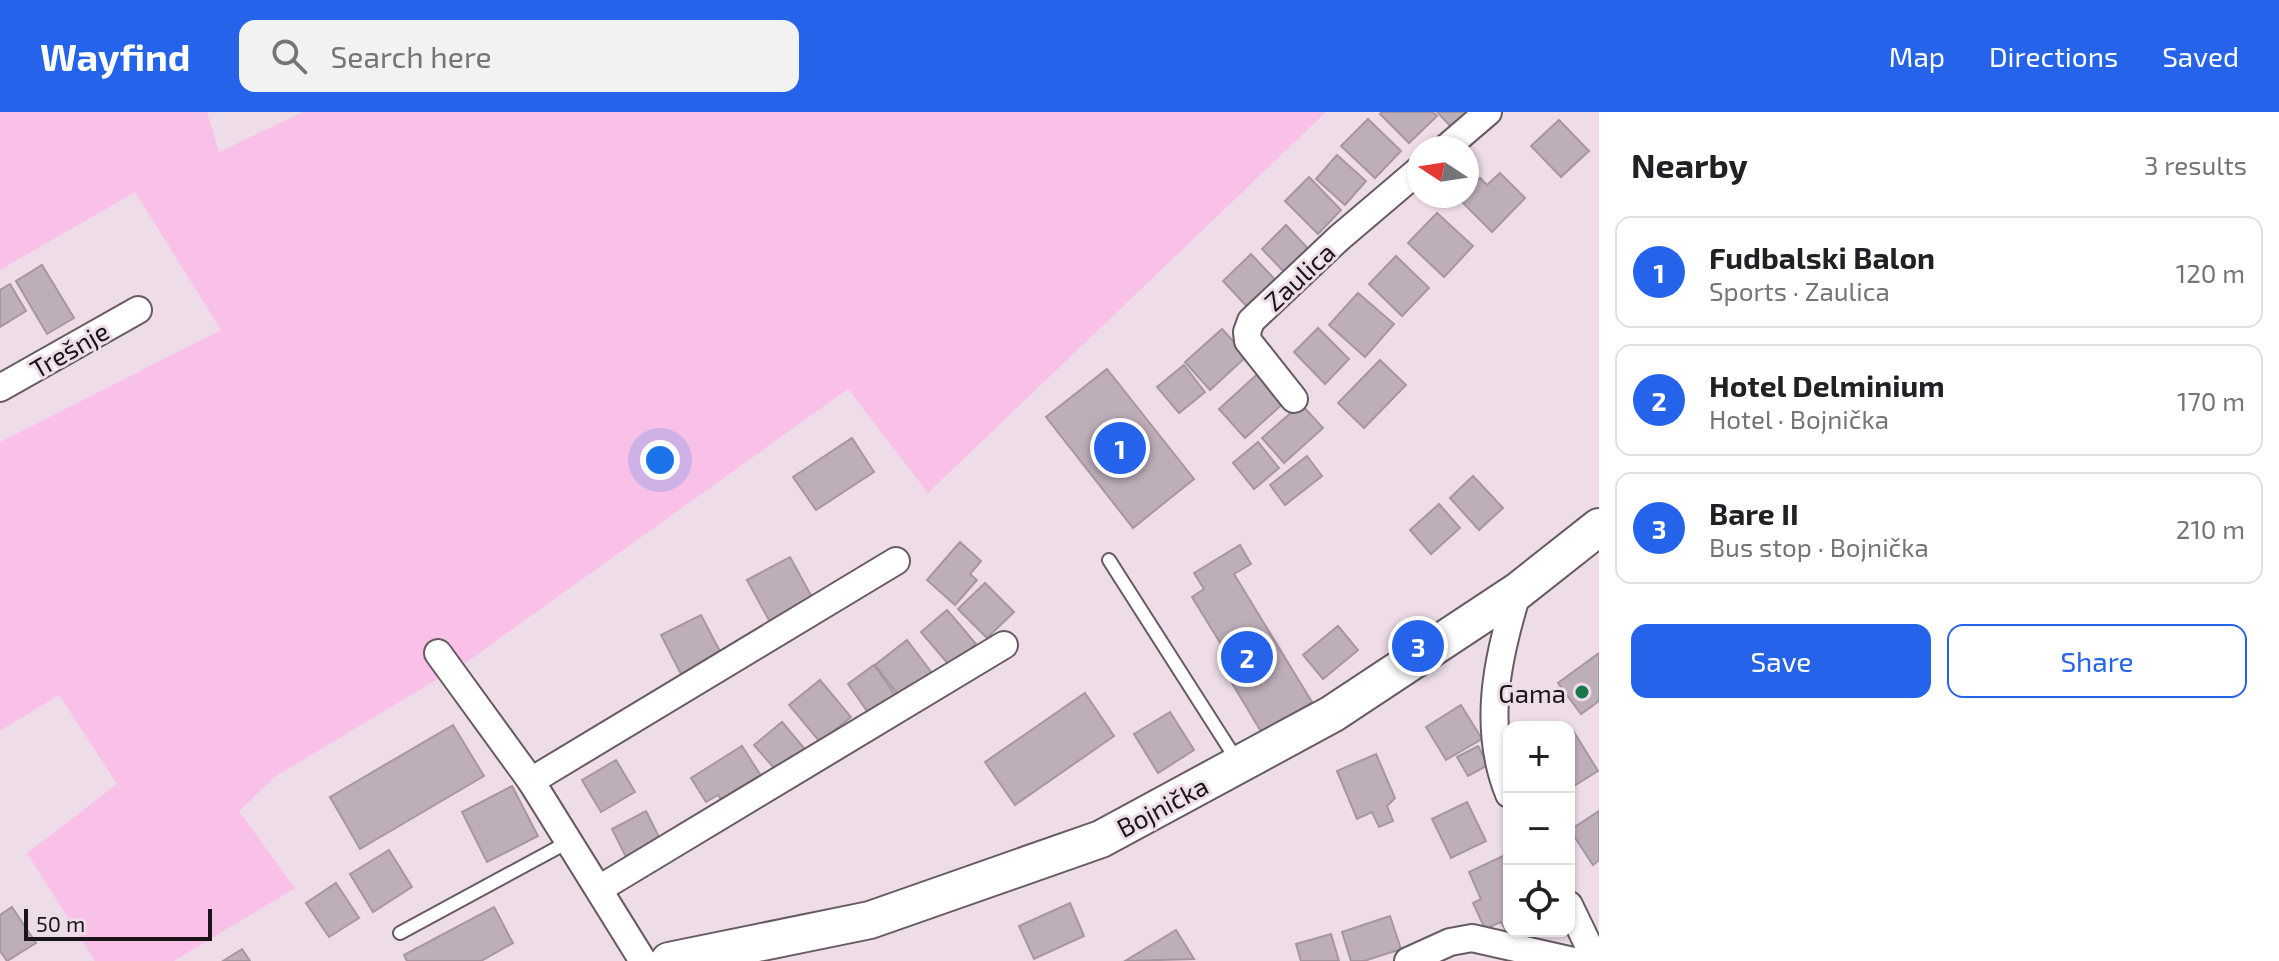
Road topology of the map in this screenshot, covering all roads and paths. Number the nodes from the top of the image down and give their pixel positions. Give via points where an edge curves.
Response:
1 (1488, 112) edge
2 (1460, 136) edge
3 (1407, 180) edge
4 (138, 310) dead end
5 (0, 388) edge
6 (1294, 399) dead end
7 (1599, 527) edge
8 (1109, 560) dead end
9 (896, 561) dead end
10 (1518, 591) junction
11 (1004, 645) dead end
12 (438, 653) dead end
13 (1240, 765) junction
14 (531, 781) junction
15 (1509, 793) edge
16 (568, 842) junction
17 (599, 889) junction
18 (1575, 917) edge
19 (400, 933) dead end
20 (643, 961) edge
21 (669, 961) edge
22 (1408, 961) edge
23 (1573, 961) edge
24 (1596, 961) edge

1 - 2 street
3 - 6 street, Zaulica via 1251,321 1248,341
4 - 5 street, Trešnje
7 - 10 main road, Bojnička
8 - 13 lane
9 - 14 street
10 - 13 main road, Bojnička via 1332,714
10 - 15 street via 1501,644 1495,707 1496,755
11 - 17 street
12 - 14 street
13 - 21 main road, Bojnička via 1101,839 870,920
14 - 16 street
16 - 17 street
16 - 19 lane
17 - 20 street
18 - 24 street
22 - 23 street via 1472,938

